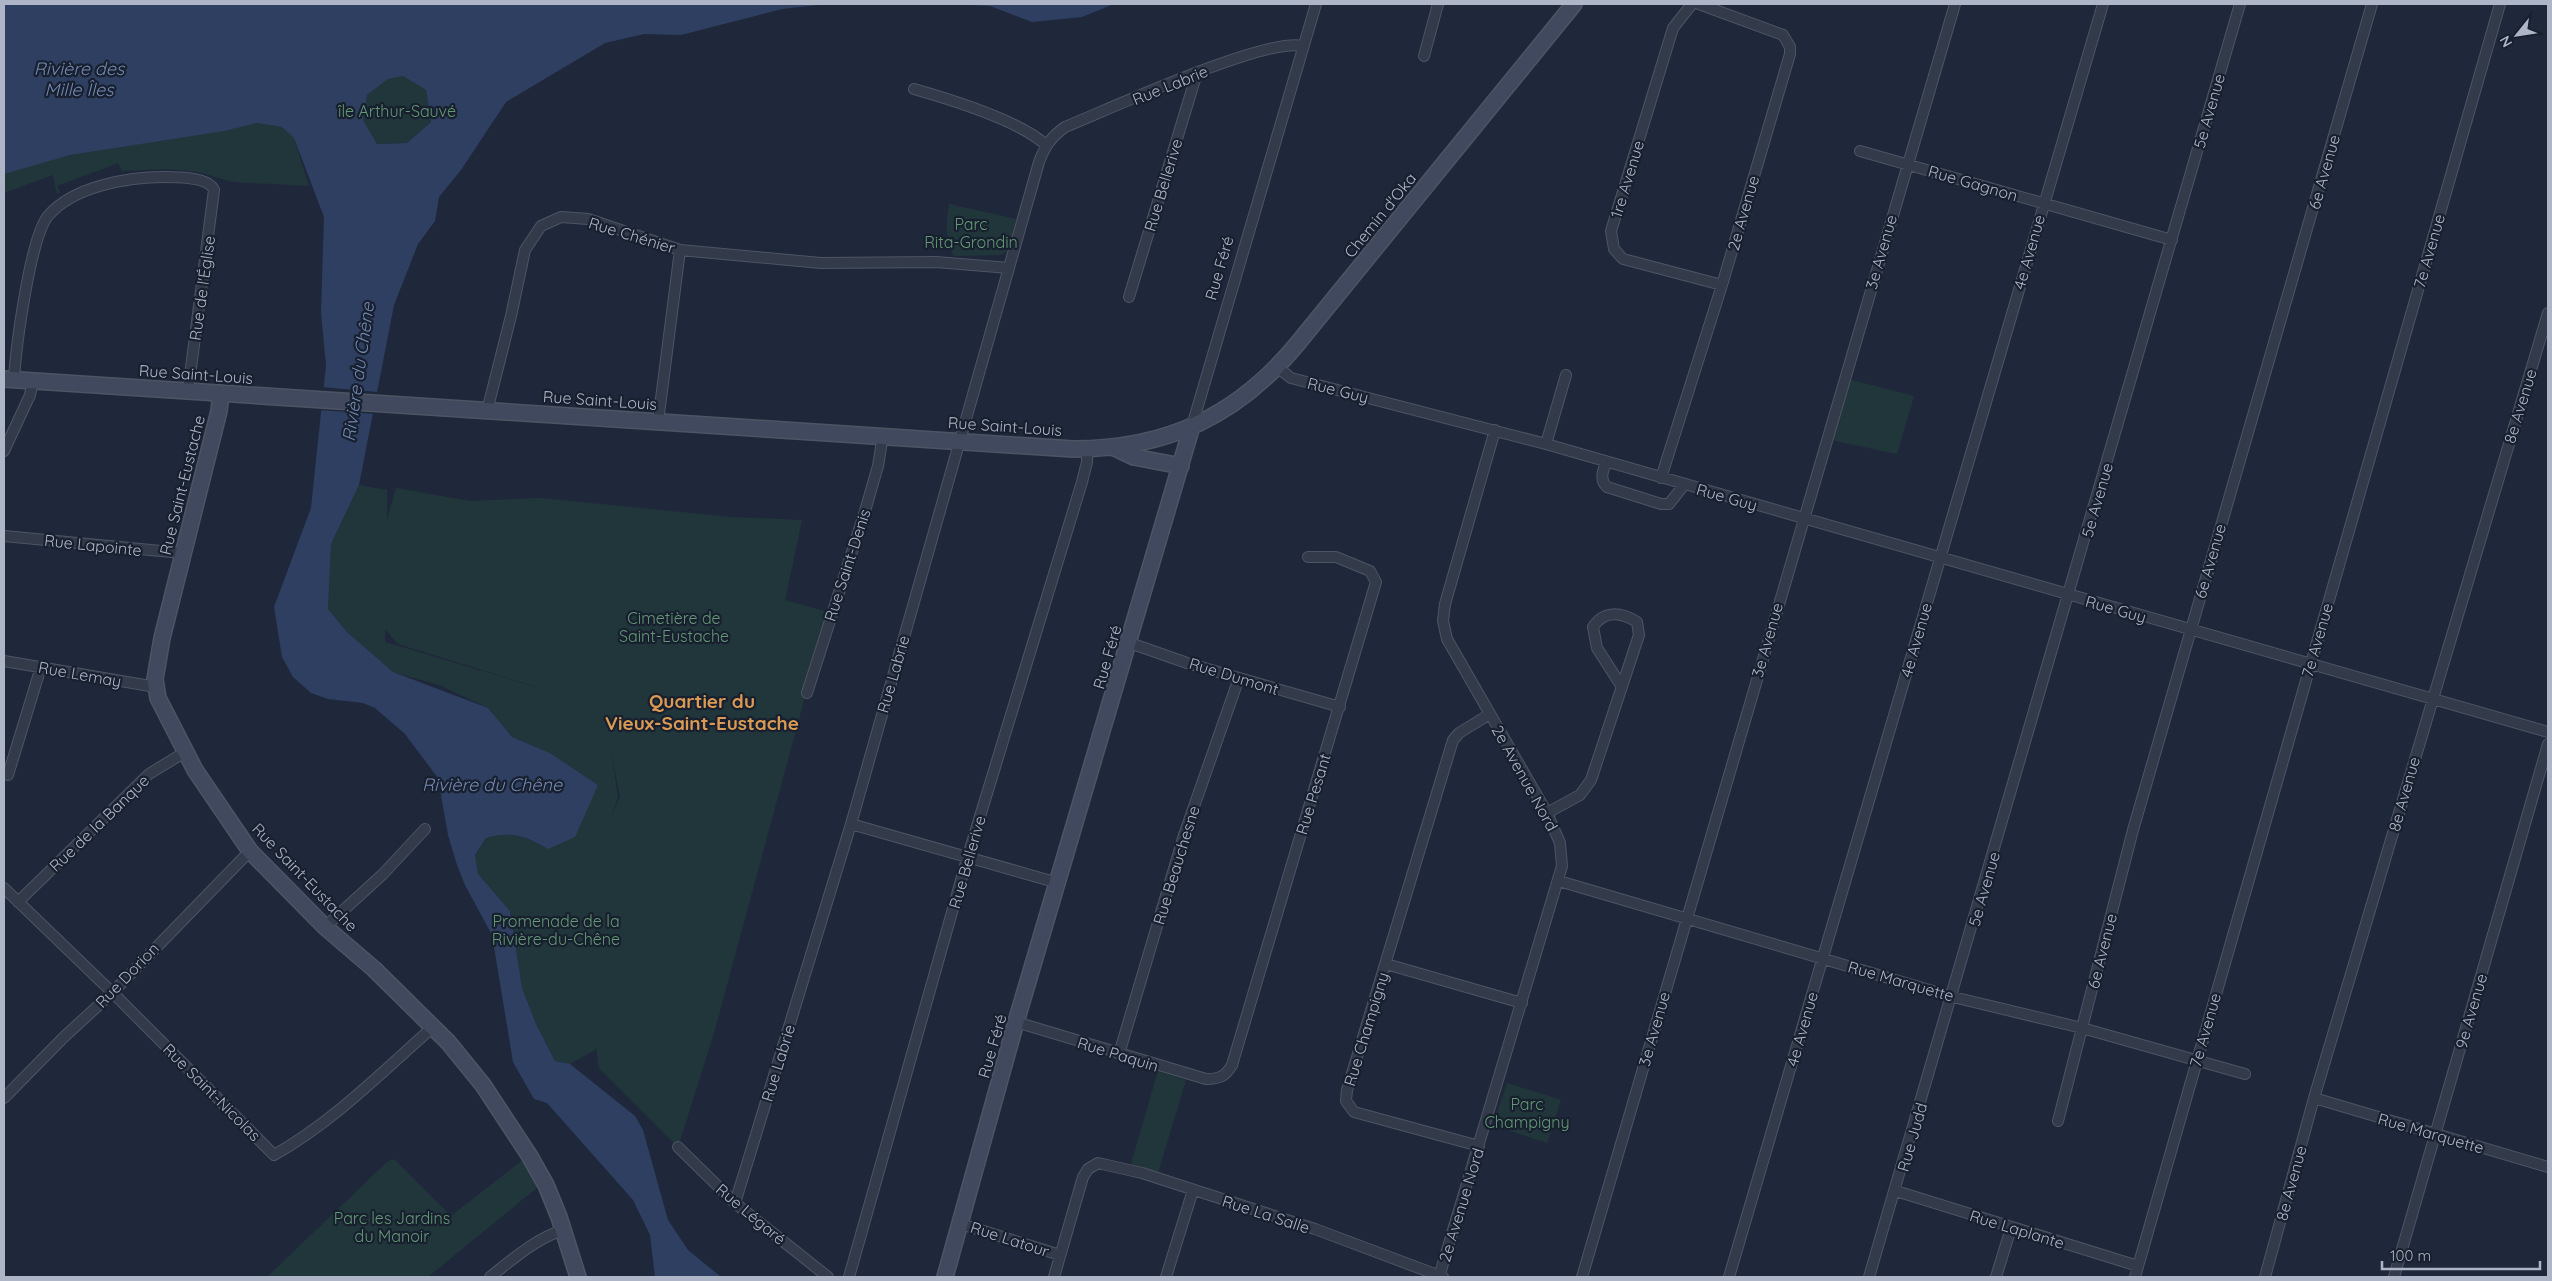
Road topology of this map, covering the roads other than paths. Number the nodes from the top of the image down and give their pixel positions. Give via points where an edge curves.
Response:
1 (1316, 4) edge
2 (1438, 4) edge
3 (1574, 4) edge
4 (1692, 4) edge
5 (1698, 4) edge
6 (1955, 4) edge
7 (2103, 4) edge
8 (2240, 4) edge
9 (2372, 4) edge
10 (2500, 4) edge
11 (1302, 46) junction
12 (1424, 56) dead end
13 (1197, 72) junction
14 (914, 89) dead end
15 (1046, 145) junction
16 (1860, 151) dead end
17 (1907, 164) junction
18 (2043, 203) junction
19 (2172, 240) junction
20 (680, 250) junction
21 (1009, 268) junction
22 (1722, 285) junction
23 (1129, 297) dead end
24 (2548, 313) edge
25 (2543, 348) edge
26 (1277, 367) junction
27 (1566, 375) dead end
28 (9, 379) edge
29 (33, 380) junction
30 (188, 391) junction
31 (221, 393) junction
32 (487, 411) junction
33 (658, 422) junction
34 (1192, 426) junction
35 (1495, 430) junction
36 (883, 436) junction
37 (960, 440) junction
38 (1546, 444) junction
39 (1113, 447) junction
40 (1087, 449) junction
41 (4, 452) edge
42 (1606, 462) junction
43 (1181, 466) junction
44 (1662, 478) junction
45 (1684, 485) junction
46 (1803, 519) junction
47 (4, 536) edge
48 (182, 553) junction
49 (1308, 557) dead end
50 (1940, 558) junction
51 (2069, 596) junction
52 (2190, 631) junction
53 (1130, 643) junction
54 (4, 661) edge
55 (2310, 665) junction
56 (41, 667) junction
57 (1239, 678) junction
58 (156, 687) junction
59 (1622, 687) junction
60 (807, 693) dead end
61 (2431, 700) junction
62 (1340, 707) junction
63 (1490, 714) junction
64 (2548, 732) edge
65 (2548, 744) edge
66 (185, 752) junction
67 (8, 775) dead end
68 (1547, 813) junction
69 (851, 824) junction
70 (425, 829) dead end
71 (250, 851) junction
72 (967, 859) junction
73 (1559, 881) junction
74 (1058, 883) junction
75 (4, 888) edge
76 (18, 902) junction
77 (1686, 917) junction
78 (325, 926) junction
79 (1822, 958) junction
80 (1386, 964) junction
81 (113, 992) junction
82 (1953, 996) junction
83 (1522, 1003) junction
84 (1016, 1022) junction
85 (433, 1027) junction
86 (2082, 1028) junction
87 (1119, 1054) junction
88 (2197, 1060) junction
89 (2245, 1074) dead end
90 (1221, 1077) joint
91 (4, 1098) edge
92 (2314, 1098) junction
93 (2058, 1121) dead end
94 (2435, 1134) junction
95 (1479, 1146) junction
96 (678, 1147) dead end
97 (2548, 1167) edge
98 (1193, 1190) junction
99 (1896, 1191) junction
100 (735, 1203) junction
101 (961, 1224) junction
102 (2011, 1228) junction
103 (563, 1230) junction
104 (1060, 1255) junction
105 (2138, 1266) junction
106 (490, 1277) edge
107 (578, 1277) edge
108 (828, 1277) edge
109 (849, 1277) edge
110 (945, 1277) edge
111 (1054, 1277) edge
112 (1166, 1277) edge
113 (1440, 1277) edge
114 (1582, 1277) edge
115 (1729, 1277) edge
116 (1869, 1277) edge
117 (1996, 1277) edge
118 (2135, 1277) edge
119 (2265, 1277) edge
120 (2394, 1277) edge

1 - 11 street, Rue Féré
2 - 12 street
3 - 26 street, Chemin d'Oka
4 - 22 street, 1re Avenue via 1673,28 1611,231 1614,249 1623,258
5 - 22 street, 2e Avenue via 1783,35 1790,47
6 - 17 street, 3e Avenue
7 - 18 street, 4e Avenue
8 - 19 street, 5e Avenue
9 - 52 street, 6e Avenue
10 - 55 street, 7e Avenue
11 - 13 street, Rue Labrie via 1294,44 1274,48
11 - 34 street, Rue Féré
13 - 15 street, Rue Labrie via 1065,127
13 - 23 street, Rue Bellerive
14 - 15 street via 992,116 1038,137
15 - 21 street, Rue Labrie
16 - 17 street, Rue Gagnon
17 - 18 street, Rue Gagnon
17 - 46 street, 3e Avenue
18 - 19 street, Rue Gagnon
18 - 50 street, 4e Avenue
19 - 51 street, 5e Avenue
20 - 21 street, Rue Chénier via 821,263 936,262
20 - 32 street, Rue Chénier via 588,219 561,217 541,226 525,250
20 - 33 street
21 - 37 street, Rue Labrie
22 - 44 street, 2e Avenue
24 - 25 street, 8e Avenue
25 - 61 street, 8e Avenue
26 - 34 street, Chemin d'Oka via 1236,402
26 - 35 street, Rue Guy via 1291,378
27 - 38 street
28 - 29 street, Rue Saint-Louis
28 - 30 street, Rue de l'Église via 32,267 43,225 53,210 90,190 123,180 178,178 205,182 214,190
29 - 30 street, Rue Saint-Louis
29 - 41 street via 30,395
30 - 31 street, Rue Saint-Louis
31 - 32 street, Rue Saint-Louis
31 - 48 street, Rue Saint-Eustache
32 - 33 street, Rue Saint-Louis
33 - 36 street, Rue Saint-Louis
34 - 39 street, Rue Saint-Louis via 1144,442
34 - 43 street, Rue Féré
35 - 38 street, Rue Guy
35 - 63 street, 2e Avenue Nord via 1445,604 1444,621 1448,639
36 - 37 street, Rue Saint-Louis
36 - 60 street, Rue Saint-Denis via 865,511
37 - 40 street, Rue Saint-Louis
37 - 69 street, Rue Labrie
38 - 42 street, Rue Guy
39 - 40 street, Rue Saint-Louis
39 - 43 street via 1134,457
40 - 72 street, Rue Bellerive via 1082,482
42 - 44 street, Rue Guy
42 - 45 street, Rue Guy via 1602,477 1607,486 1661,504 1673,502
43 - 53 street, Rue Féré
44 - 45 street, Rue Guy
45 - 46 street, Rue Guy
46 - 50 street, Rue Guy
46 - 77 street, 3e Avenue
47 - 48 street, Rue Lapointe
48 - 58 street, Rue Saint-Eustache via 158,658
49 - 62 street, Rue Pesant via 1336,557 1370,571 1376,582
50 - 51 street, Rue Guy
50 - 79 street, 4e Avenue
51 - 52 street, Rue Guy
51 - 82 street, 5e Avenue
52 - 55 street, Rue Guy
52 - 86 street, 6e Avenue via 2133,830
53 - 57 street, Rue Dumont
53 - 74 street, Rue Féré
54 - 56 street, Rue Lemay
55 - 61 street, Rue Guy
55 - 88 street, 7e Avenue
56 - 58 street, Rue Lemay
56 - 67 street
57 - 62 street, Rue Dumont
57 - 87 street, Rue Beauchesne via 1184,835
58 - 66 street, Rue Saint-Eustache via 166,718
59 - 59 street via 1639,636 1637,622 1626,616 1609,614 1599,618 1593,627 1597,648
59 - 68 street via 1591,780 1580,794
61 - 64 street, Rue Guy
61 - 92 street, 8e Avenue
62 - 90 street, Rue Pesant via 1232,1065
63 - 68 street, 2e Avenue Nord
63 - 80 street, Rue Champigny via 1453,740
65 - 94 street, 9e Avenue
66 - 71 street, Rue Saint-Eustache
66 - 76 street, Rue de la Banque via 148,774
68 - 73 street, 2e Avenue Nord via 1560,843 1562,866
69 - 72 street
69 - 100 street, Rue Labrie
70 - 78 street via 383,874
71 - 78 street, Rue Saint-Eustache
71 - 81 street, Rue Dorion
72 - 74 street
72 - 109 street, Rue Bellerive
73 - 77 street, Rue Marquette
73 - 83 street, 2e Avenue Nord
74 - 84 street, Rue Féré
75 - 76 street, Rue Saint-Nicolas
76 - 81 street, Rue Saint-Nicolas
77 - 79 street, Rue Marquette
77 - 114 street, 3e Avenue
78 - 85 street, Rue Saint-Eustache
79 - 82 street, Rue Marquette
79 - 115 street, 4e Avenue
80 - 83 street, Rue Champigny
80 - 95 street, Rue Champigny via 1347,1090 1349,1108 1362,1115
81 - 85 street, Rue Saint-Nicolas via 274,1155 301,1140 345,1105
81 - 91 street, Rue Dorion
82 - 86 street, Rue Marquette
82 - 99 street, Rue Judd
83 - 95 street, 2e Avenue Nord
84 - 87 street, Rue Paquin
84 - 101 street, Rue Féré
85 - 103 street, Rue Saint-Eustache via 483,1085 524,1147 546,1185
86 - 88 street, Rue Marquette
86 - 93 street, 6e Avenue
87 - 90 street, Rue Paquin via 1206,1079
88 - 89 street, Rue Marquette
88 - 105 street, 7e Avenue
92 - 94 street, Rue Marquette
92 - 119 street, 8e Avenue
94 - 97 street, Rue Marquette
94 - 120 street, 9e Avenue
95 - 113 street, 2e Avenue Nord
96 - 100 street, Rue Légaré
98 - 104 street, Rue La Salle via 1098,1163 1083,1177
98 - 112 street
98 - 113 street, Rue La Salle via 1315,1229
99 - 102 street, Rue Laplante
99 - 116 street, Rue Judd
100 - 108 street, Rue Légaré
101 - 104 street, Rue Latour
101 - 110 street, Rue Féré
102 - 105 street, Rue Laplante
102 - 117 street
103 - 106 street via 550,1234 522,1252
103 - 107 street, Rue Saint-Eustache
104 - 111 street
105 - 118 street, 7e Avenue

